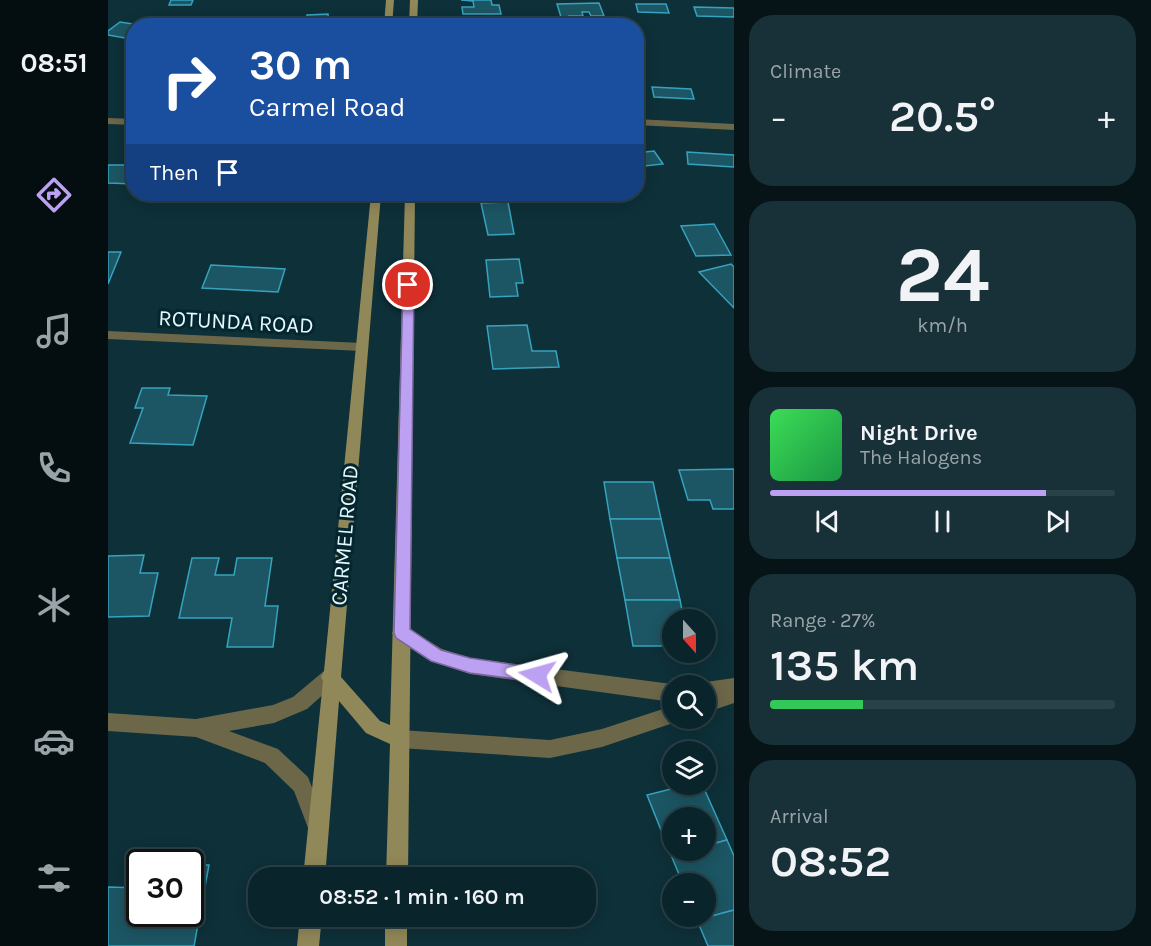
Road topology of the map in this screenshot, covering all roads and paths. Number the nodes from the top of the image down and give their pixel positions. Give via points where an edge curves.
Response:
1 (390, 0) edge
2 (414, 0) edge
3 (389, 18) edge
4 (413, 18) edge
5 (108, 121) edge
6 (126, 122) edge
7 (644, 122) edge
8 (734, 127) edge
9 (375, 201) edge
10 (410, 201) edge
11 (108, 335) edge
12 (362, 347) junction
13 (402, 633) junction
14 (330, 677) junction
15 (734, 686) edge
16 (716, 688) edge
17 (662, 692) edge
18 (734, 694) edge
19 (716, 700) edge
20 (662, 718) edge
21 (108, 722) edge
22 (196, 728) junction
23 (399, 739) junction
24 (318, 827) junction
25 (315, 867) edge
26 (397, 867) edge
27 (310, 927) edge
28 (396, 927) edge
29 (308, 946) edge
30 (396, 946) edge

1 - 3 main road
2 - 4 main road
5 - 6 street
7 - 8 street
9 - 12 main road, CARMEL ROAD
10 - 13 main road
11 - 12 street, ROTUNDA ROAD
12 - 14 main road, CARMEL ROAD
13 - 17 street via 437,656 470,666
13 - 23 main road
14 - 22 street via 300,703 274,714
14 - 23 main road via 373,728
14 - 24 main road, CARMEL ROAD
15 - 16 street
18 - 19 street
20 - 23 street via 602,738 550,749
21 - 22 street
22 - 24 street via 271,756 300,784
23 - 26 main road
24 - 25 main road, CARMEL ROAD
27 - 29 main road
28 - 30 main road

